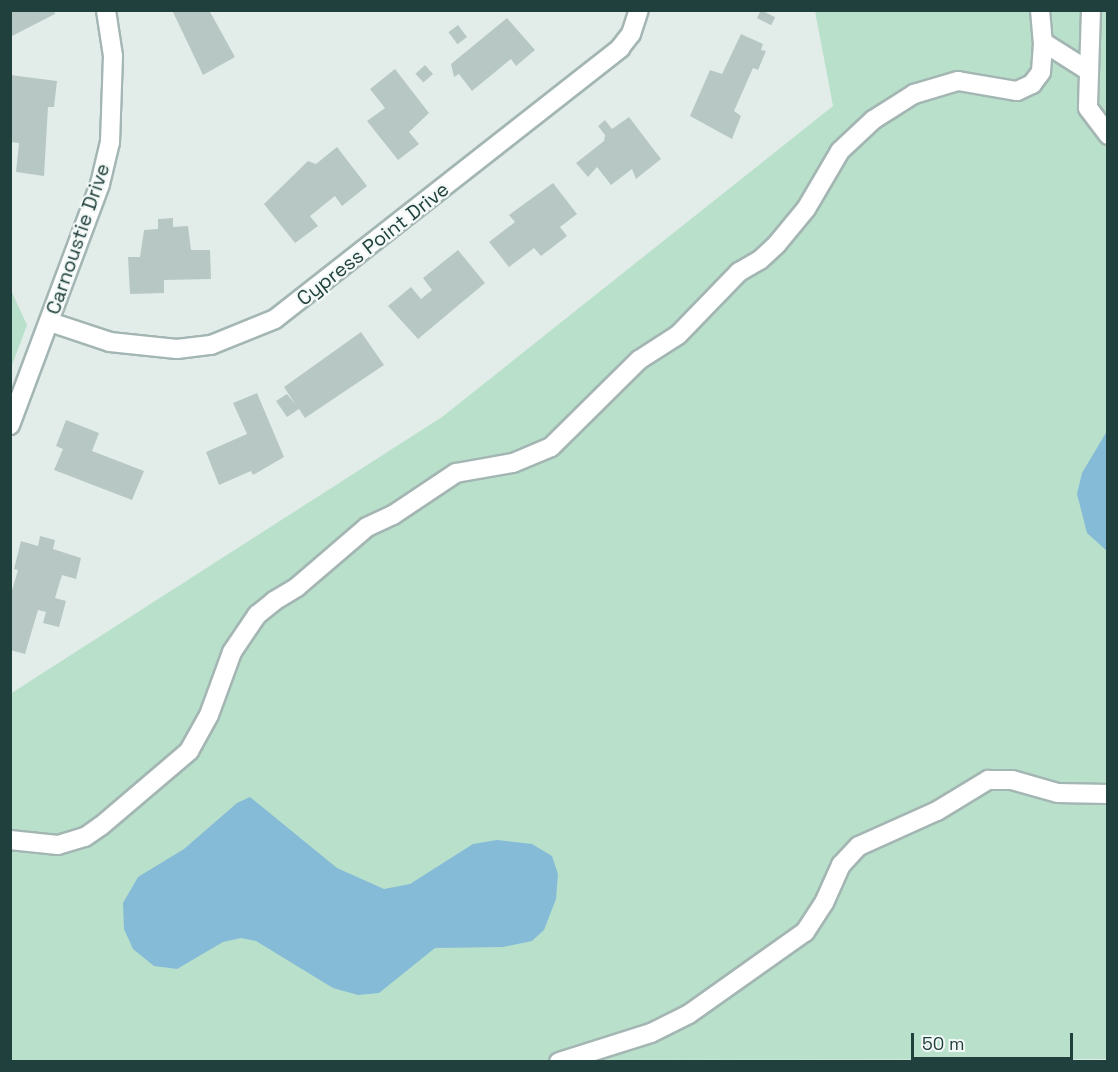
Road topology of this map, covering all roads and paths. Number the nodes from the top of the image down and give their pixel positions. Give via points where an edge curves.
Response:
1 (106, 10) edge
2 (639, 10) edge
3 (1040, 10) edge
4 (1091, 10) edge
5 (1043, 42) junction
6 (1087, 70) junction
7 (1107, 135) edge
8 (50, 322) junction
9 (10, 425) edge
10 (1107, 794) edge
11 (10, 840) edge
12 (559, 1062) edge

1 - 8 street, Carnoustie Drive via 113,56 110,142 100,184
2 - 8 street, Cypress Point Drive via 631,34 620,48 275,319 220,342 177,349 110,342
3 - 5 street
4 - 6 street
5 - 6 street
5 - 11 street via 1041,72 1032,84 1017,91 958,81 938,85 895,104 873,120 840,151 806,209 777,244 739,272 678,335 639,360 551,447 513,463 456,473 393,516 367,527 297,587 273,601 257,615 232,652 209,715 189,751 101,826 85,837 58,845
6 - 7 street via 1088,108
8 - 9 street, Carnoustie Drive
10 - 12 street via 1058,793 1012,780 988,780 937,811 859,846 841,865 824,903 805,932 674,1024

